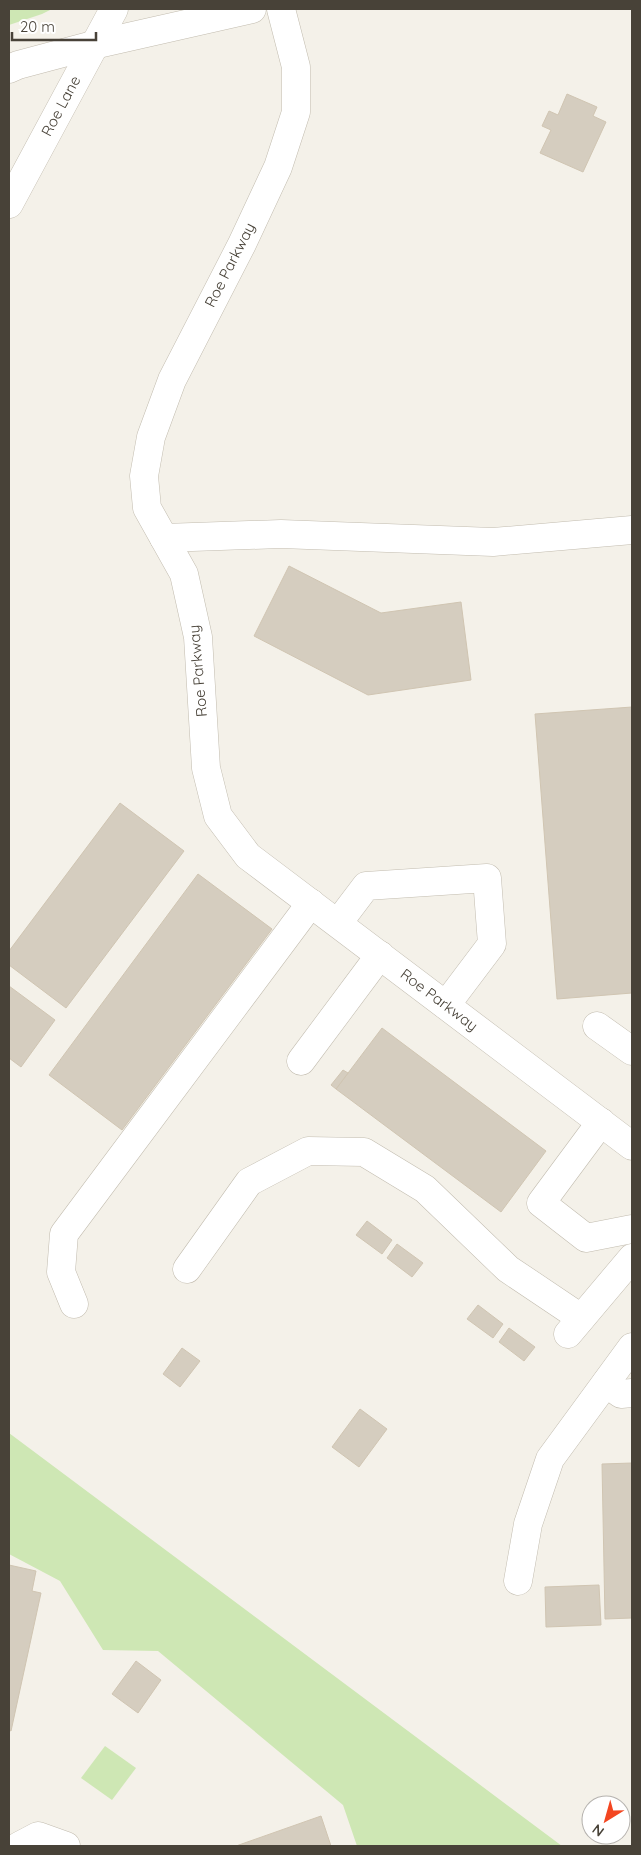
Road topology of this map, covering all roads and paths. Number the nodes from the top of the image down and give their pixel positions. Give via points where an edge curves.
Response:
1 (114, 9) edge
2 (281, 9) edge
3 (242, 10) edge
4 (93, 45) junction
5 (9, 69) edge
6 (9, 204) edge
7 (632, 530) edge
8 (164, 538) junction
9 (311, 903) junction
10 (338, 924) junction
11 (380, 956) junction
12 (446, 1006) junction
13 (597, 1026) dead end
14 (632, 1051) edge
15 (301, 1062) dead end
16 (602, 1122) junction
17 (632, 1146) edge
18 (632, 1229) edge
19 (632, 1258) edge
20 (187, 1269) dead end
21 (74, 1304) dead end
22 (632, 1348) edge
23 (606, 1383) junction
24 (632, 1393) edge
25 (518, 1581) dead end
26 (19, 1846) edge
27 (66, 1846) edge

1 - 4 street, Roe Lane
2 - 8 street, Roe Parkway via 296,67 296,112 278,167 172,380 151,437 144,476 148,508
3 - 4 street
4 - 5 street
4 - 6 street, Roe Lane
7 - 8 street via 493,542 281,534
8 - 9 street, Roe Parkway via 184,574 198,637 206,768 218,816 248,856
9 - 10 street, Roe Parkway
9 - 21 street via 64,1234 61,1272
10 - 11 street, Roe Parkway
10 - 12 street via 366,886 487,878 492,944
11 - 12 street, Roe Parkway
11 - 15 street
12 - 16 street, Roe Parkway
13 - 14 street
16 - 17 street, Roe Parkway
16 - 18 street via 541,1204 586,1238
19 - 20 street via 574,1326 508,1269 425,1189 364,1152 308,1151 249,1182
22 - 23 street
23 - 24 street via 621,1394
23 - 25 street via 550,1459 528,1524
26 - 27 street via 38,1836

